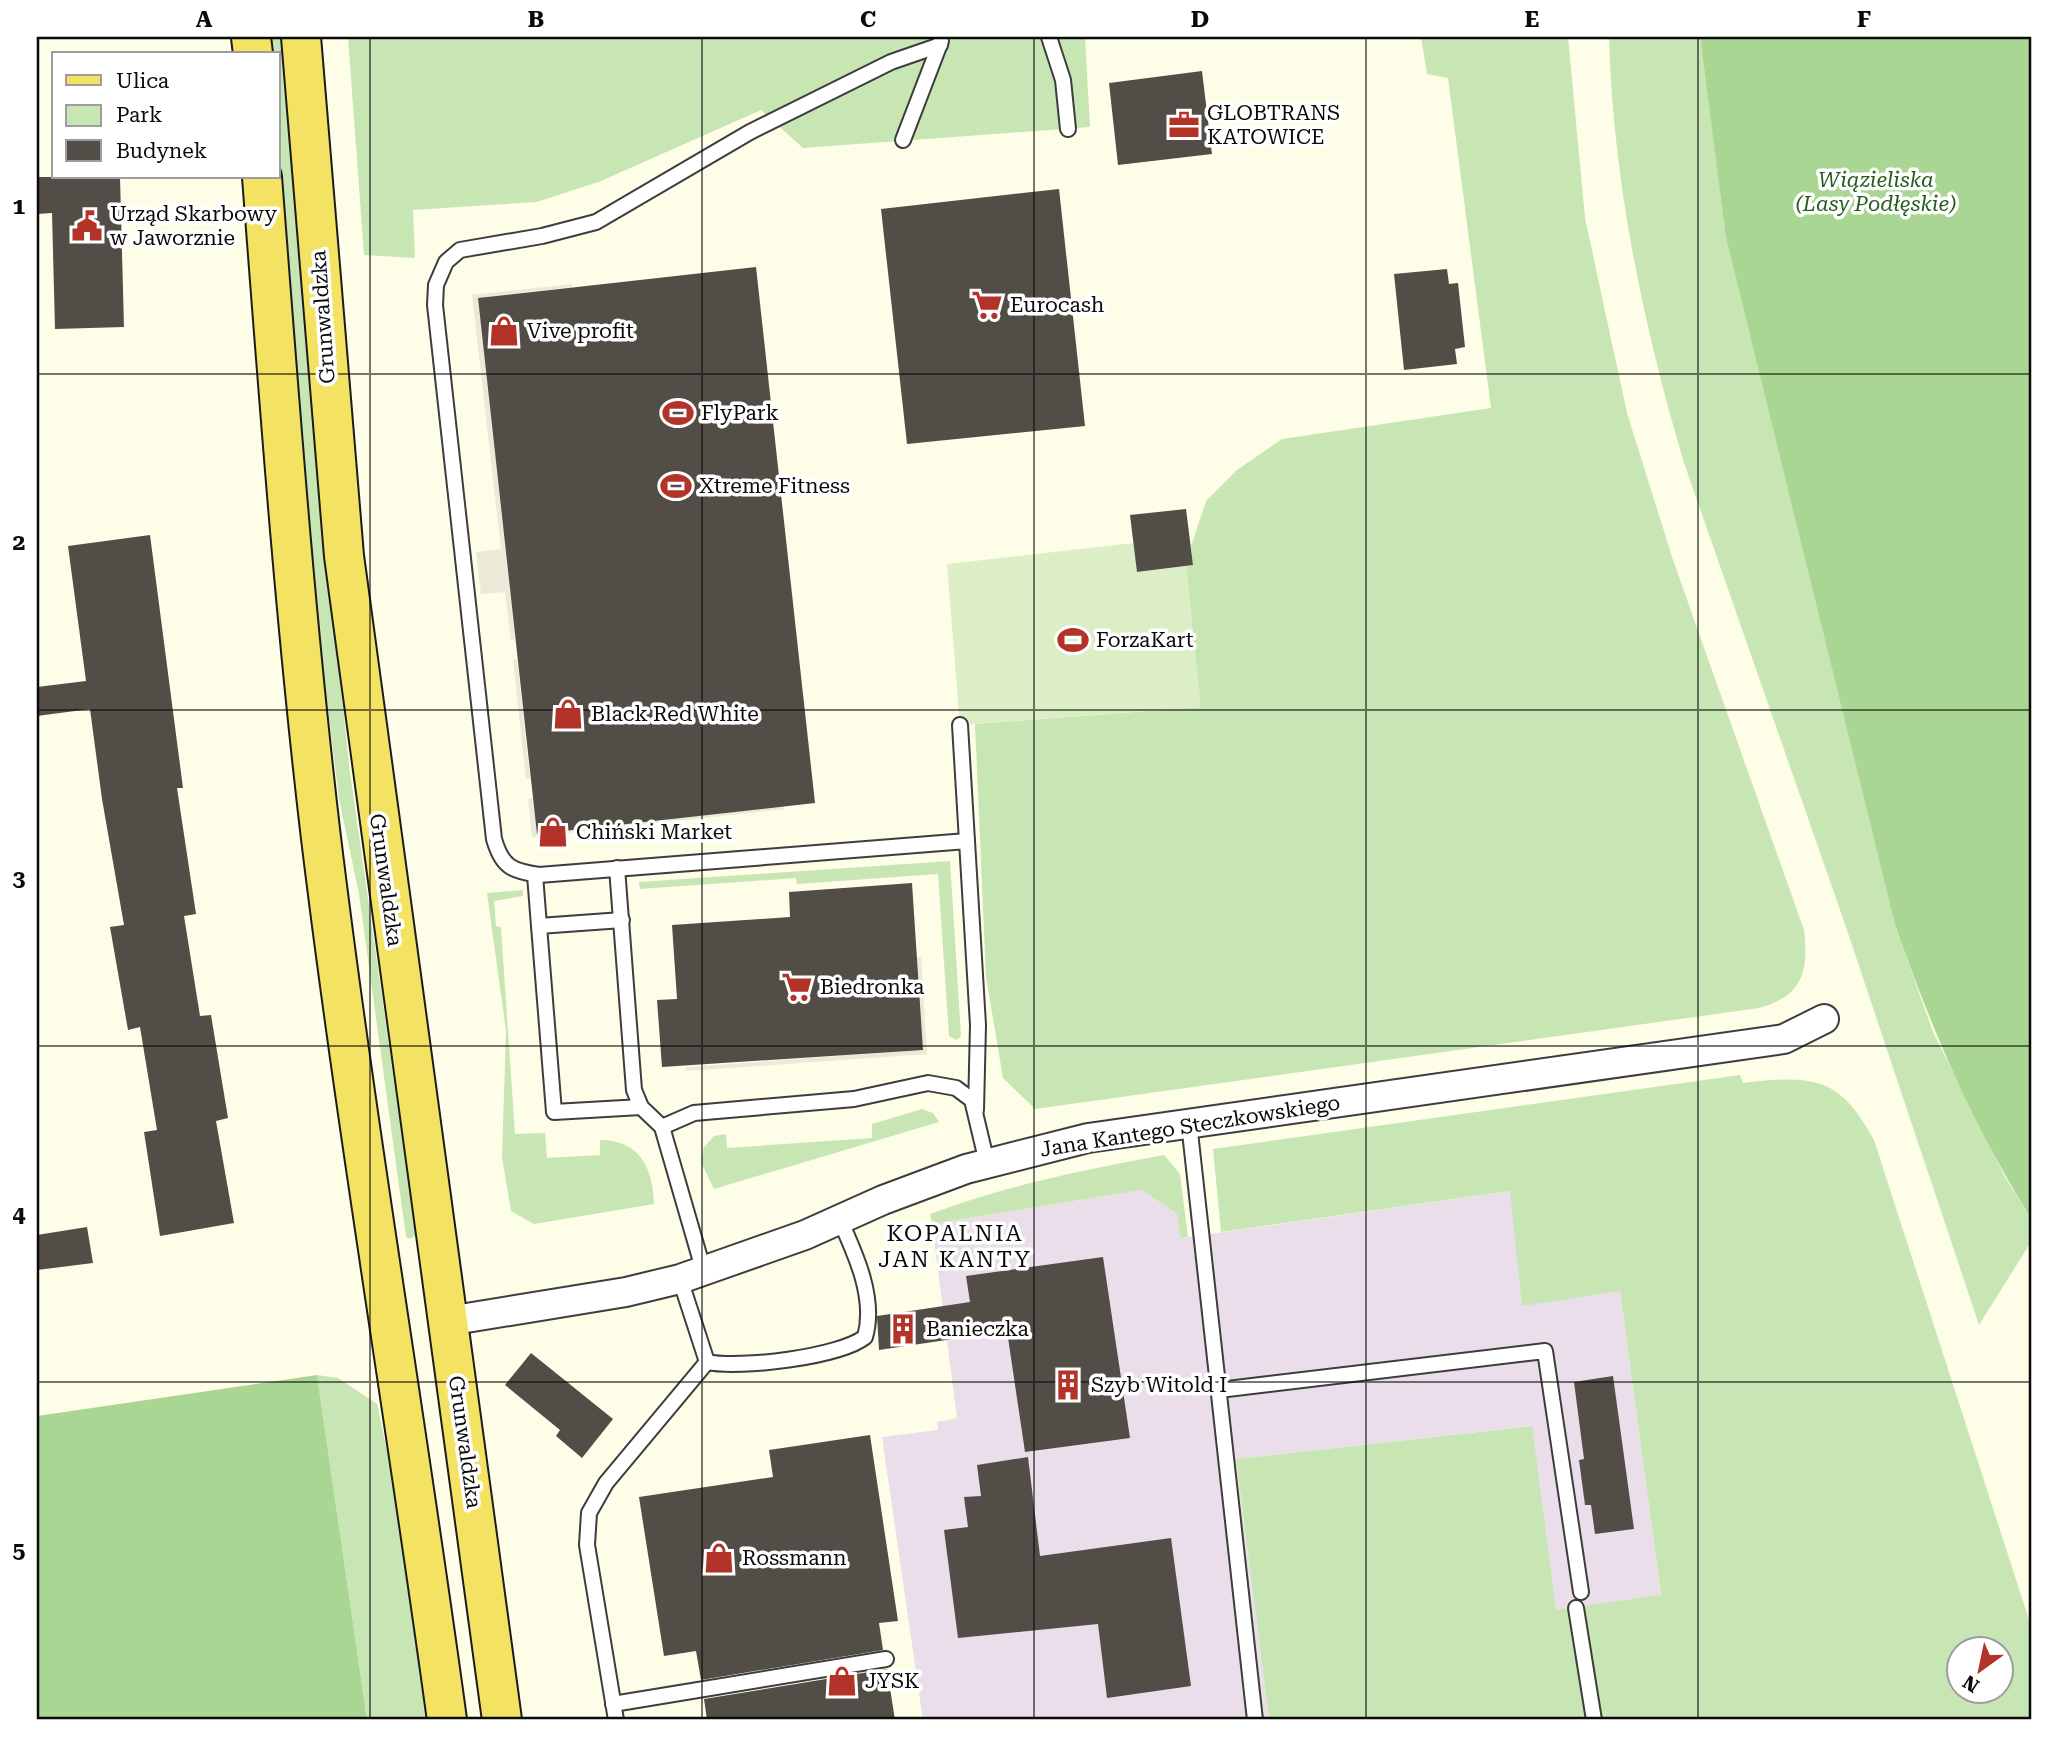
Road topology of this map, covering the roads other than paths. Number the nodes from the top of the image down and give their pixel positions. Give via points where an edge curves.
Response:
1 (301, 37) edge
2 (1049, 37) edge
3 (941, 41) edge
4 (1068, 129) dead end
5 (903, 140) dead end
6 (262, 178) edge
7 (960, 725) dead end
8 (967, 841) junction
9 (617, 868) junction
10 (535, 875) junction
11 (622, 920) junction
12 (539, 926) junction
13 (1824, 1019) dead end
14 (641, 1107) junction
15 (976, 1110) junction
16 (1189, 1123) junction
17 (662, 1127) junction
18 (987, 1163) junction
19 (841, 1220) junction
20 (692, 1275) junction
21 (448, 1321) junction
22 (707, 1362) junction
23 (1219, 1390) junction
24 (1581, 1592) dead end
25 (1576, 1608) dead end
26 (886, 1659) dead end
27 (613, 1704) junction
28 (447, 1720) edge
29 (502, 1720) edge
30 (616, 1720) edge
31 (1255, 1720) edge
32 (1594, 1720) edge

1 - 21 main road, Grunwaldzka via 344,556
2 - 4 lane via 1063,79
3 - 5 lane
3 - 10 lane via 750,132 596,222 542,236 480,244 460,250 446,262 436,285 435,306 494,839 499,857 517,873
6 - 28 main road via 321,838 372,1222
7 - 8 lane
8 - 9 lane
8 - 15 lane via 978,1025
9 - 10 lane
9 - 11 lane
10 - 12 lane
11 - 12 lane
11 - 14 lane via 634,1090
12 - 14 lane via 554,1112
13 - 16 street, Jana Kantego Steczkowskiego via 1784,1039
14 - 17 lane
15 - 17 lane via 966,1092 928,1083 854,1100 694,1113
15 - 18 lane
16 - 18 street, Jana Kantego Steczkowskiego via 1088,1138
16 - 23 lane
17 - 20 lane
18 - 19 street, Jana Kantego Steczkowskiego via 920,1185
19 - 20 street, Jana Kantego Steczkowskiego
19 - 22 lane via 862,1273 868,1312 865,1337 842,1349 755,1363 725,1366
20 - 21 street, Jana Kantego Steczkowskiego via 626,1292
20 - 22 lane
21 - 29 main road, Grunwaldzka
22 - 27 lane via 606,1483 589,1513 587,1545
23 - 24 lane via 1545,1351
23 - 31 lane
25 - 32 lane
26 - 27 lane
27 - 30 lane

